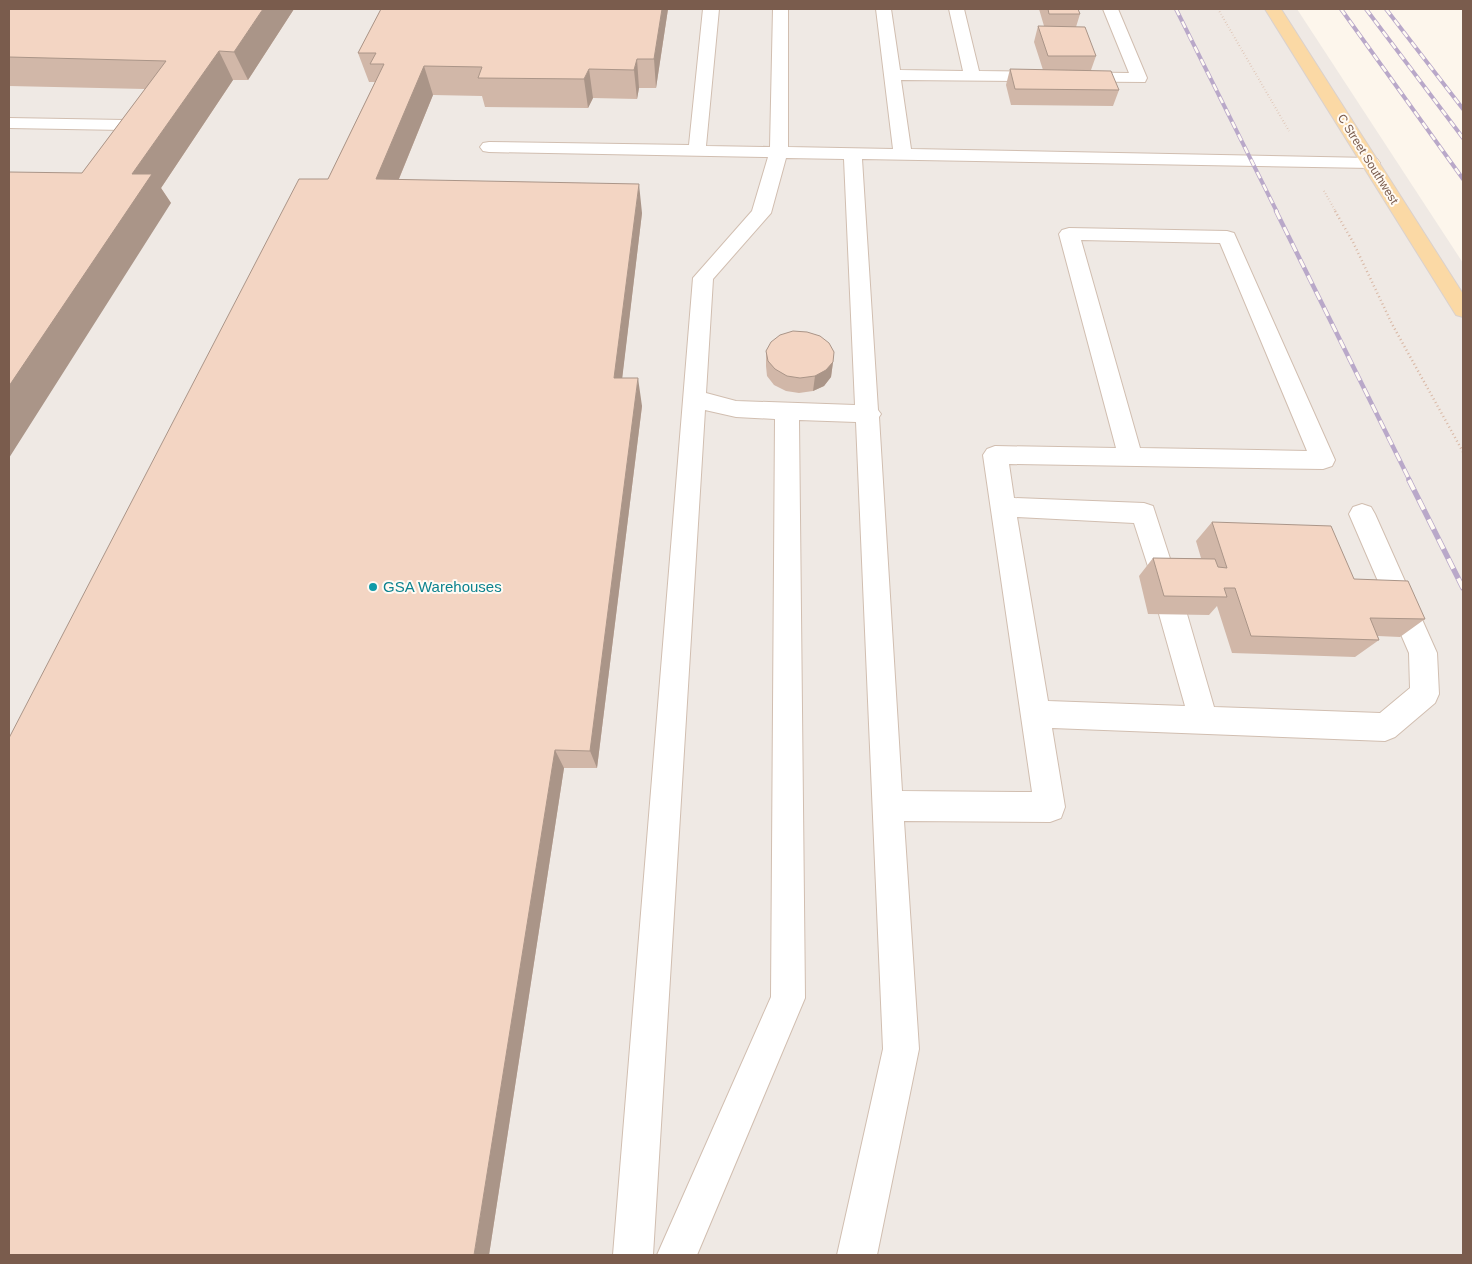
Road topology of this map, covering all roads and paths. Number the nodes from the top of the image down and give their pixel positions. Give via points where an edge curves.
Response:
1 (711, 9) edge
2 (780, 9) edge
3 (883, 9) edge
4 (957, 9) edge
5 (1111, 9) edge
6 (1218, 9) edge
7 (1273, 9) edge
8 (892, 75) junction
9 (972, 76) junction
10 (1276, 109) dead end
11 (9, 123) edge
12 (124, 125) edge
13 (488, 147) dead end
14 (697, 151) junction
15 (779, 152) junction
16 (853, 153) junction
17 (903, 154) junction
18 (1371, 163) junction
19 (1345, 229) dead end
20 (1463, 310) edge
21 (695, 399) junction
22 (788, 412) junction
23 (869, 414) junction
24 (1463, 452) edge
25 (1131, 457) junction
26 (1003, 507) junction
27 (1362, 514) dead end
28 (1162, 577) edge
29 (1173, 614) edge
30 (1035, 714) junction
31 (1203, 720) junction
32 (889, 806) junction
33 (633, 1255) edge
34 (677, 1255) edge
35 (857, 1255) edge

1 - 14 lane
2 - 15 lane
3 - 8 lane
4 - 9 lane
5 - 9 lane via 1139,78
6 - 10 path
7 - 18 main road, C Street Southwest
8 - 9 lane
8 - 17 lane
11 - 12 lane
13 - 14 lane
14 - 15 lane
15 - 16 lane
15 - 21 lane via 761,214 703,278
16 - 17 lane
16 - 23 lane
17 - 18 lane
18 - 20 main road, C Street Southwest
19 - 24 path via 1392,324
21 - 22 lane via 736,409
21 - 33 lane
22 - 23 lane
22 - 34 lane via 788,998
23 - 32 lane
25 - 25 lane via 1322,460 1228,238 1069,234
25 - 26 lane via 995,455
26 - 28 lane via 1144,513
26 - 30 lane
27 - 31 lane via 1423,653 1425,694 1385,727
29 - 31 lane
30 - 31 lane
30 - 32 lane via 1050,807
32 - 35 lane via 901,1049

